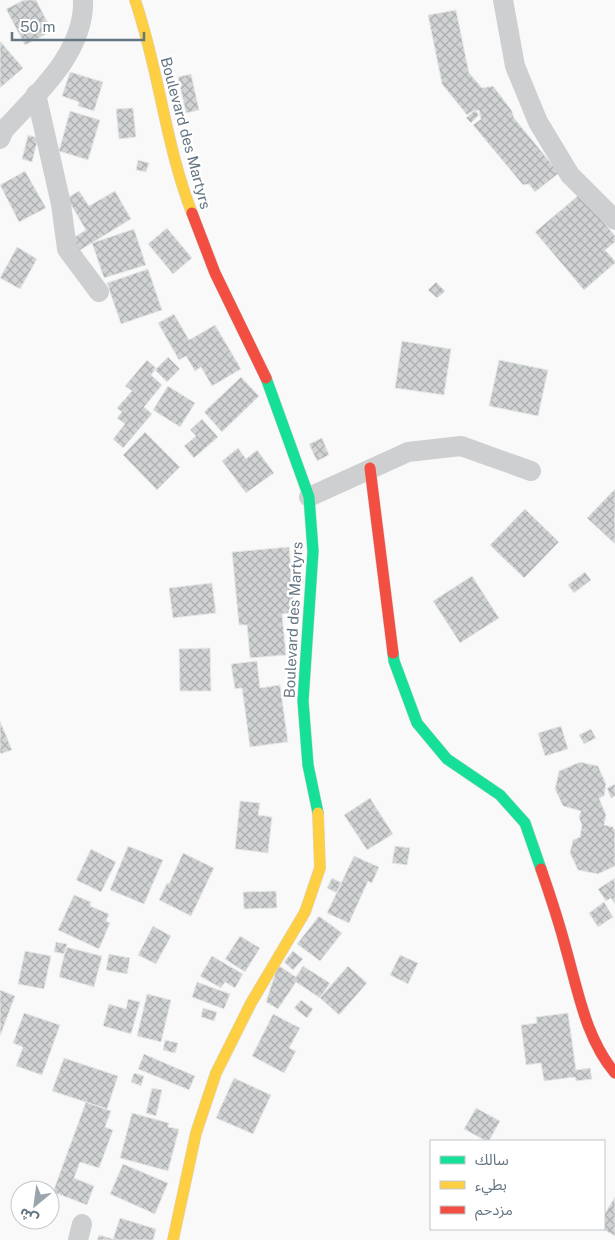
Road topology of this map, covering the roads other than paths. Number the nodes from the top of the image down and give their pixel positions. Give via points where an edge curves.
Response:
1 (83, 0) edge
2 (135, 0) edge
3 (503, 0) edge
4 (36, 94) junction
5 (0, 139) edge
6 (615, 220) edge
7 (98, 292) dead end
8 (370, 468) junction
9 (531, 471) dead end
10 (309, 497) junction
11 (615, 1072) edge
12 (173, 1240) edge

1 - 4 street via 84,11 77,35 64,59
2 - 10 main road, Boulevard des Martyrs via 186,196 215,273 271,388
3 - 6 street via 515,66 538,122 570,175
4 - 5 street
4 - 7 street via 61,204 67,249
8 - 9 street via 408,452 461,446
8 - 10 street
8 - 11 main road via 394,661 418,723 447,759 500,795 525,823 557,916 584,1014 603,1059
10 - 12 main road, Boulevard des Martyrs via 313,551 303,701 308,765 319,820 320,868 305,912 251,1003 216,1073 196,1133

